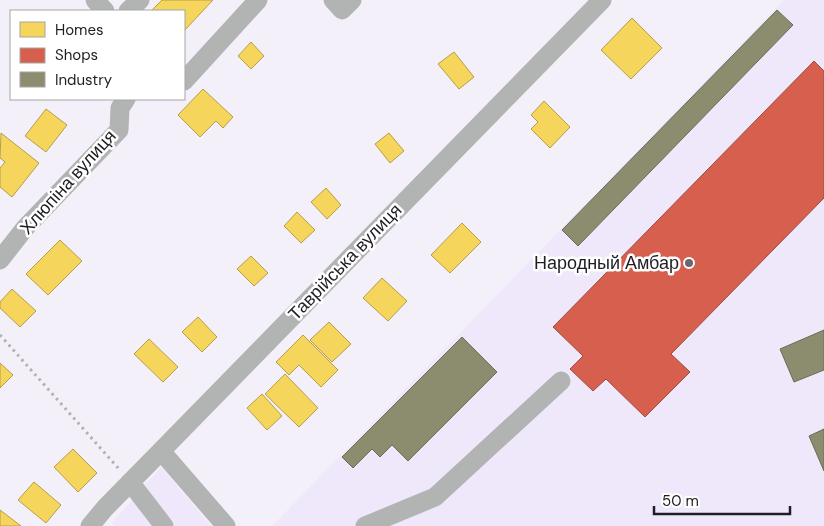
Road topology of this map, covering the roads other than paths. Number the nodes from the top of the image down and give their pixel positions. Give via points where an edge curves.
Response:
1 (95, 0) edge
2 (140, 0) edge
3 (258, 0) edge
4 (333, 0) edge
5 (352, 0) edge
6 (602, 0) edge
7 (105, 10) edge
8 (129, 10) edge
9 (185, 80) edge
10 (125, 100) edge
11 (0, 260) edge
12 (561, 380) dead end
13 (161, 451) junction
14 (130, 482) junction
15 (90, 526) edge
16 (164, 526) edge
17 (226, 526) edge
18 (365, 526) edge

1 - 7 street
2 - 8 street
3 - 9 street
4 - 5 street via 342,10
6 - 13 street, Таврійська вулиця
10 - 11 street, Хлюпіна вулиця via 120,108 118,130 25,228
12 - 18 street via 435,496
13 - 14 street, Таврійська вулиця
13 - 17 street
14 - 15 street, Таврійська вулиця
14 - 16 street

